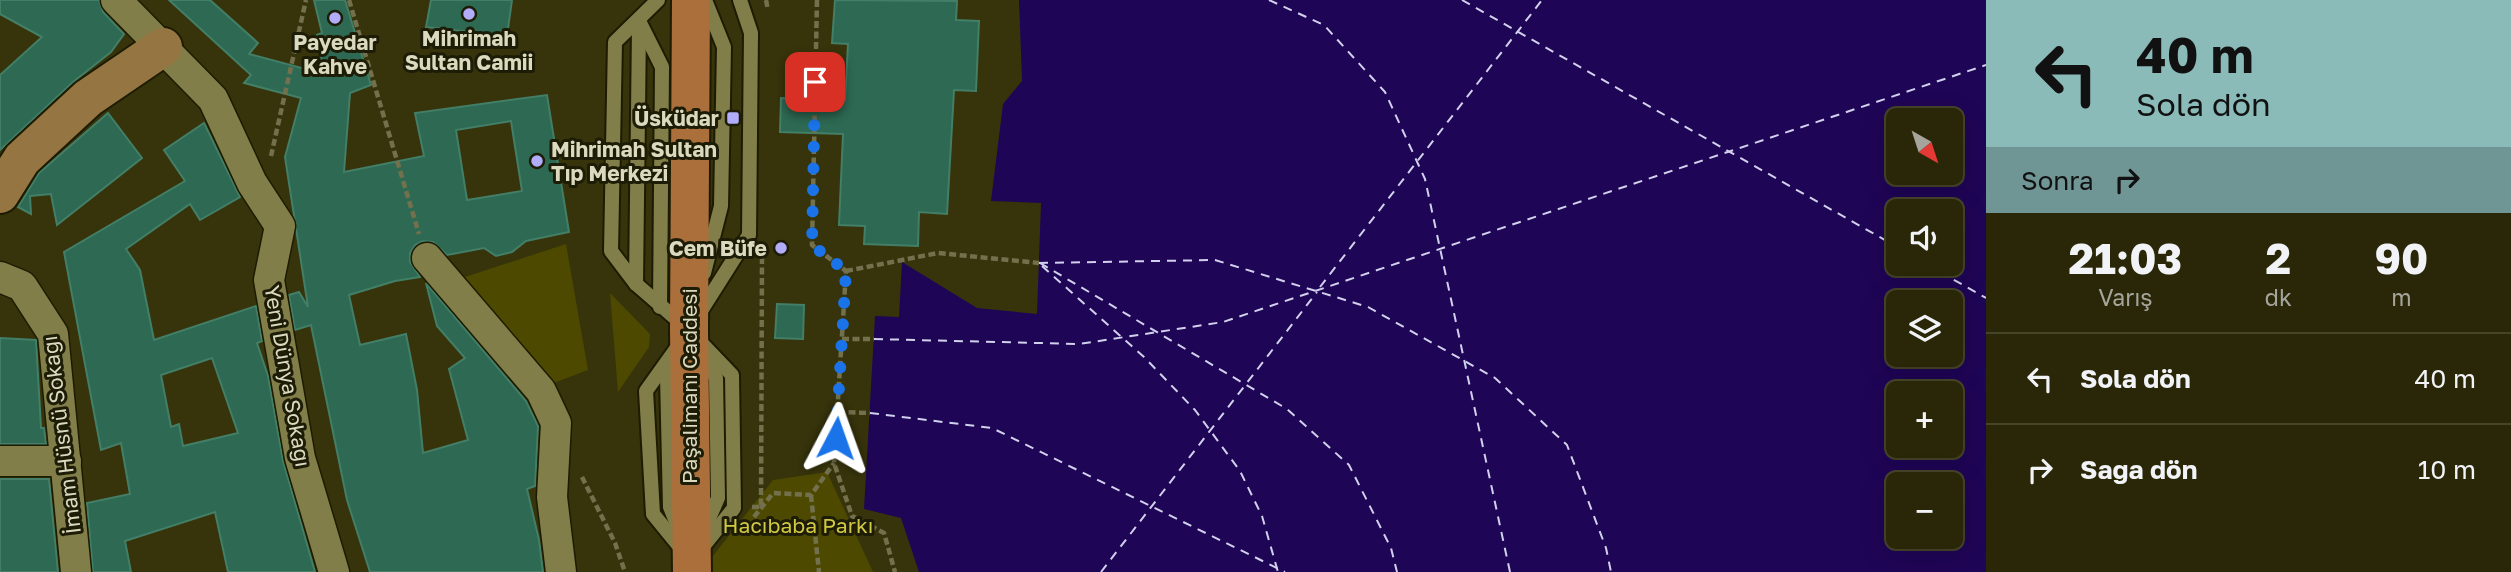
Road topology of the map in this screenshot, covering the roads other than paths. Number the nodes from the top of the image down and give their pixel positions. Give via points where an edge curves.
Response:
1 (116, 0) edge
2 (658, 0) edge
3 (691, 0) edge
4 (705, 0) edge
5 (740, 0) edge
6 (639, 21) junction
7 (163, 47) junction
8 (0, 194) edge
9 (427, 258) road end
10 (0, 277) edge
11 (636, 284) junction
12 (660, 307) junction
13 (689, 330) junction
14 (0, 461) edge
15 (66, 461) junction
16 (691, 567) edge
17 (76, 572) edge
18 (334, 572) edge
19 (561, 572) edge

1 - 7 street, Yeni Dünya Sokağı
2 - 6 lane
3 - 13 main road, Paşalimanı Caddesi
4 - 13 lane via 724,47 721,206
5 - 13 lane via 751,33 749,235
6 - 11 lane
6 - 11 lane via 615,42 611,251
6 - 12 lane via 662,67
7 - 8 street via 88,98 22,159
7 - 18 street, Yeni Dünya Sokağı via 214,99 252,183 280,226 269,280 300,457
9 - 19 street via 541,391 556,423 552,498
10 - 15 street, İmam Hüsnü Sokağı via 22,286 53,334
11 - 12 lane
12 - 13 lane
13 - 16 main road, Paşalimanı Caddesi
13 - 16 lane via 732,374 734,508
14 - 15 street
15 - 17 street, İmam Hüsnü Sokağı

